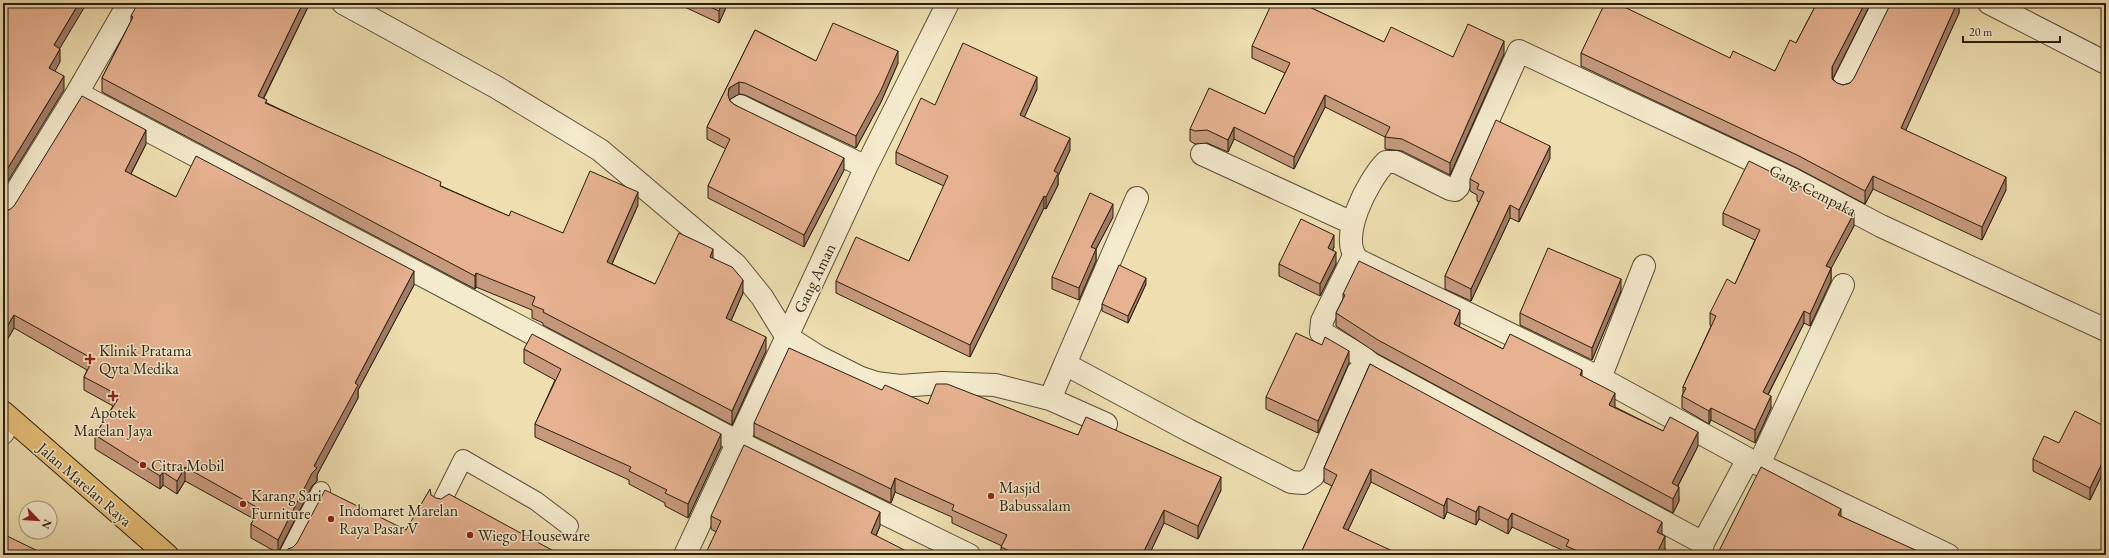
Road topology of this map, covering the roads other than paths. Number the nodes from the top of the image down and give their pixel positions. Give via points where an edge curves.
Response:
1 (129, 3) edge
2 (343, 3) edge
3 (948, 3) edge
4 (1884, 3) edge
5 (1989, 3) edge
6 (2106, 63) edge
7 (1843, 85) edge
8 (77, 93) junction
9 (740, 106) edge
10 (1202, 154) dead end
11 (866, 166) junction
12 (1137, 198) dead end
13 (3, 213) edge
14 (1352, 223) junction
15 (1354, 256) junction
16 (1644, 266) dead end
17 (1843, 285) dead end
18 (2106, 330) edge
19 (786, 336) junction
20 (1065, 364) junction
21 (1371, 364) junction
22 (1600, 378) junction
23 (1050, 399) junction
24 (6, 422) edge
25 (1106, 424) edge
26 (738, 442) junction
27 (1753, 461) junction
28 (322, 491) dead end
29 (440, 505) edge
30 (569, 526) dead end
31 (1702, 549) edge
32 (167, 555) edge
33 (288, 555) edge
34 (685, 555) edge
35 (970, 555) edge
36 (1948, 555) edge

1 - 8 street
2 - 19 street via 496,87 600,150 736,265 762,297
3 - 11 street, Gang Aman
4 - 7 street
5 - 6 street
8 - 13 street
8 - 26 street
9 - 11 street
10 - 14 street
11 - 19 street, Gang Aman via 817,276
12 - 20 street
14 - 15 street via 1350,245
14 - 18 street, Gang Cempaka via 1376,173 1386,162 1396,162 1450,189 1455,190 1458,187 1519,51 1792,178 1881,226
15 - 21 street via 1322,321 1321,332
15 - 22 street
16 - 22 street
17 - 27 street
19 - 23 street via 861,378 876,383 900,386 942,383 995,385
19 - 26 street, Gang Aman
20 - 21 street via 1195,434 1298,483 1308,481 1313,476 1358,372
20 - 23 street
21 - 31 street
22 - 27 street
23 - 25 street
24 - 32 main road, Jalan Marelan Raya
26 - 34 street, Gang Aman
26 - 35 street
27 - 31 street
27 - 36 street
28 - 33 lane
29 - 30 lane via 463,459 536,501

